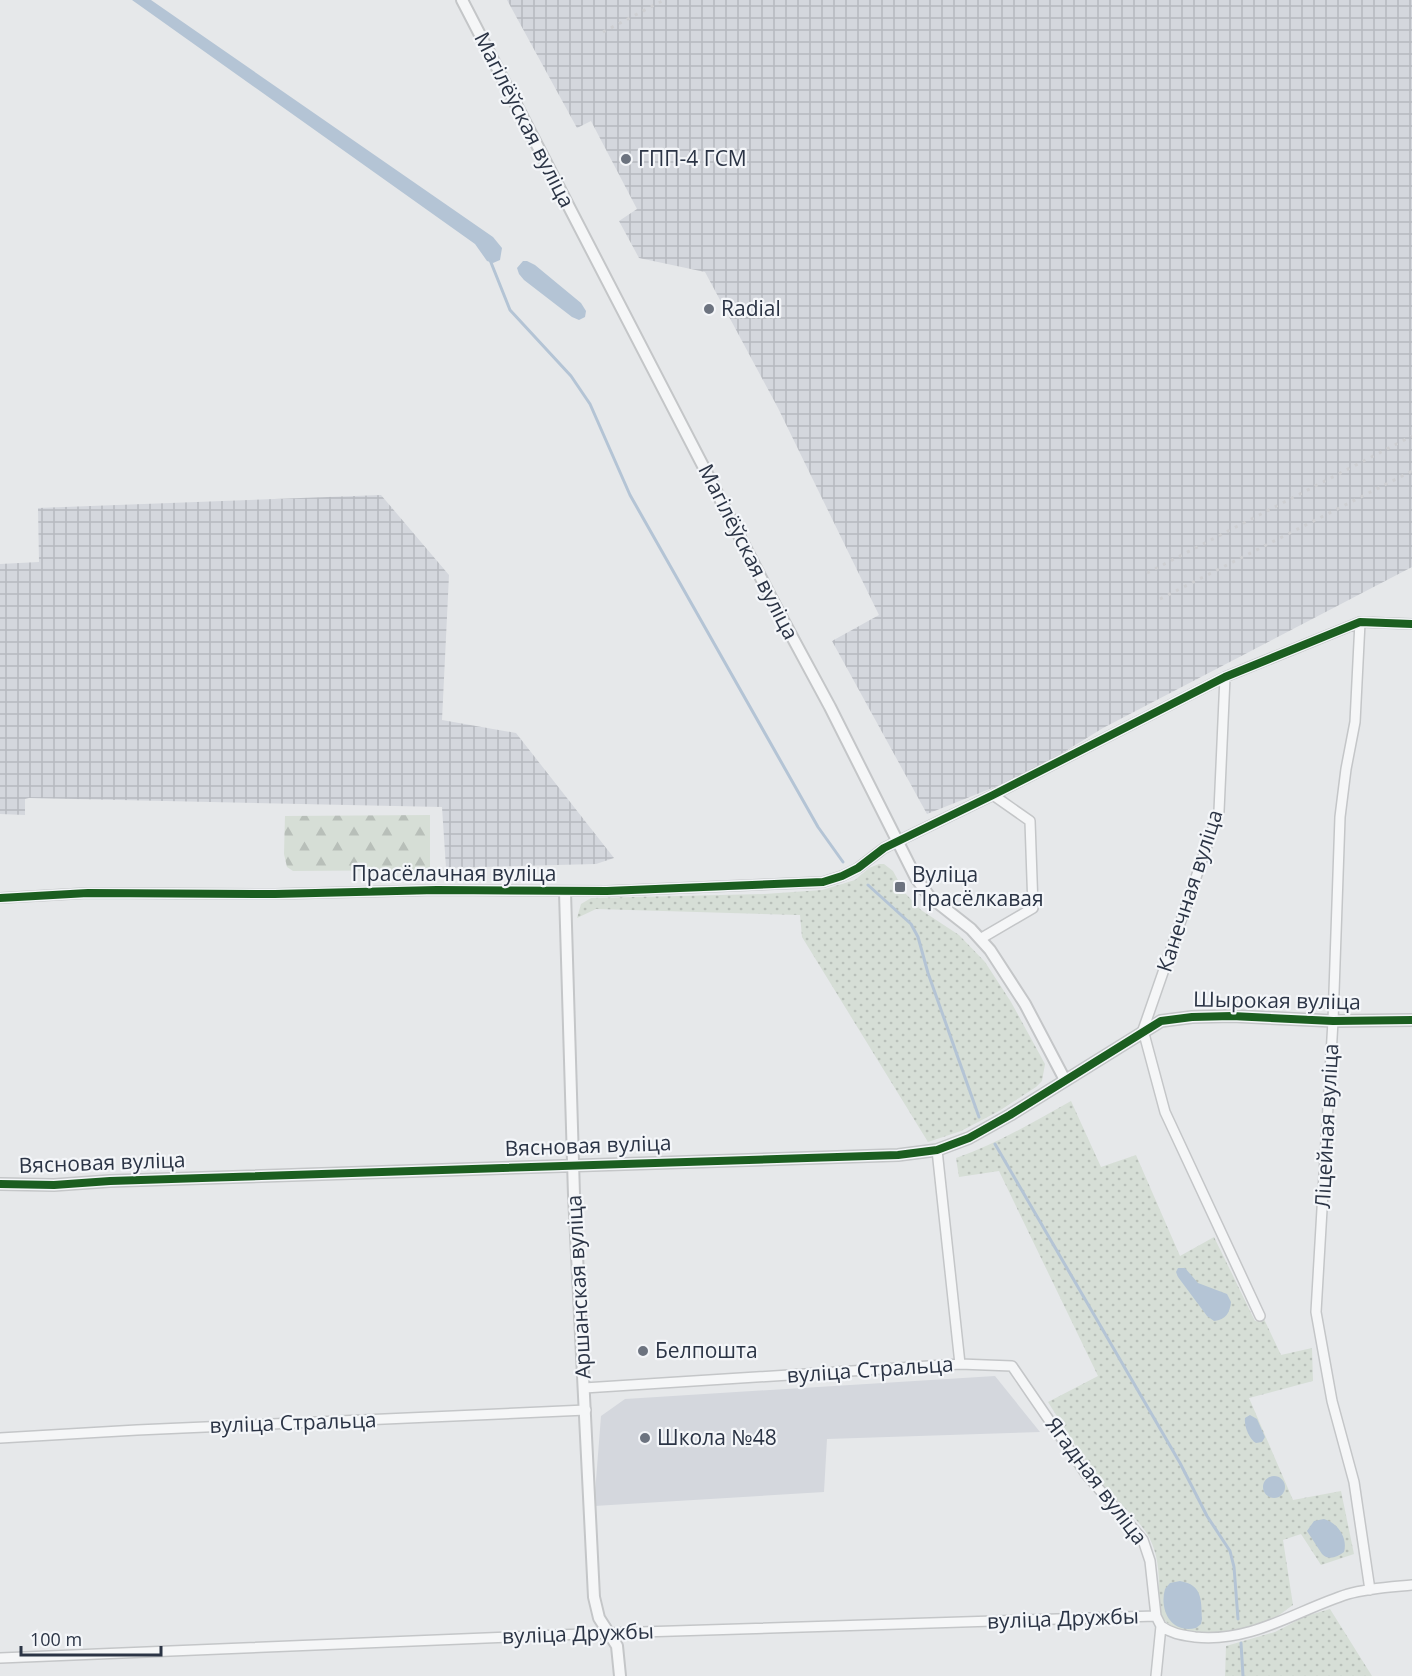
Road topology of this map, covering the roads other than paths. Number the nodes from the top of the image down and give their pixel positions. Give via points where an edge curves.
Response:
1 (462, 0) edge
2 (1360, 622) junction
3 (1412, 624) edge
4 (1225, 677) junction
5 (993, 795) junction
6 (897, 842) junction
7 (566, 892) junction
8 (0, 898) edge
9 (980, 939) junction
10 (1412, 1020) edge
11 (1333, 1021) junction
12 (1143, 1030) junction
13 (1065, 1080) junction
14 (937, 1150) junction
15 (574, 1165) junction
16 (0, 1184) edge
17 (1260, 1316) dead end
18 (960, 1364) junction
19 (1012, 1366) joint
20 (584, 1388) junction
21 (585, 1410) junction
22 (0, 1438) edge
23 (1412, 1585) edge
24 (1370, 1590) junction
25 (1156, 1616) junction
26 (1161, 1626) junction
27 (608, 1633) junction
28 (0, 1658) edge
29 (620, 1676) edge
30 (1156, 1676) edge

1 - 6 street, Магілёўская вуліца
2 - 3 street
2 - 4 street, Прасёлачная вуліца
2 - 11 street, Ліцейная вуліца via 1355,722 1340,818
4 - 5 street, Прасёлачная вуліца
4 - 12 street, Канечная вуліца via 1219,811
5 - 6 street, Прасёлачная вуліца
5 - 9 street via 1030,821 1033,908
6 - 7 street, Прасёлачная вуліца via 858,868 823,882
6 - 9 street, Магілёўская вуліца via 929,896
7 - 8 street, Прасёлачная вуліца via 88,893
7 - 15 street, Аршанская вуліца
9 - 13 street, Магілёўская вуліца via 1025,1004
10 - 11 street, Шырокая вуліца
11 - 12 street, Шырокая вуліца via 1192,1017 1161,1021
11 - 24 street, Ліцейная вуліца via 1316,1312 1332,1401 1354,1482
12 - 13 street, Вясновая вуліца
12 - 17 street via 1165,1112
13 - 14 street, Вясновая вуліца via 969,1138
14 - 15 street, Вясновая вуліца via 898,1155
14 - 18 street
15 - 16 street, Вясновая вуліца
15 - 20 street, Аршанская вуліца
18 - 19 street, вуліца Стральца
18 - 20 street, вуліца Стральца
19 - 25 street, Ягадная вуліца via 1086,1474 1143,1540 1150,1561
20 - 21 street, Аршанская вуліца
21 - 22 street, вуліца Стральца
21 - 27 street, Аршанская вуліца via 595,1606
23 - 24 street
24 - 26 street via 1232,1636 1177,1634
25 - 26 street, Ягадная вуліца
25 - 27 street, вуліца Дружбы
26 - 30 street
27 - 28 street, вуліца Дружбы
27 - 29 street, Аршанская вуліца via 617,1646

